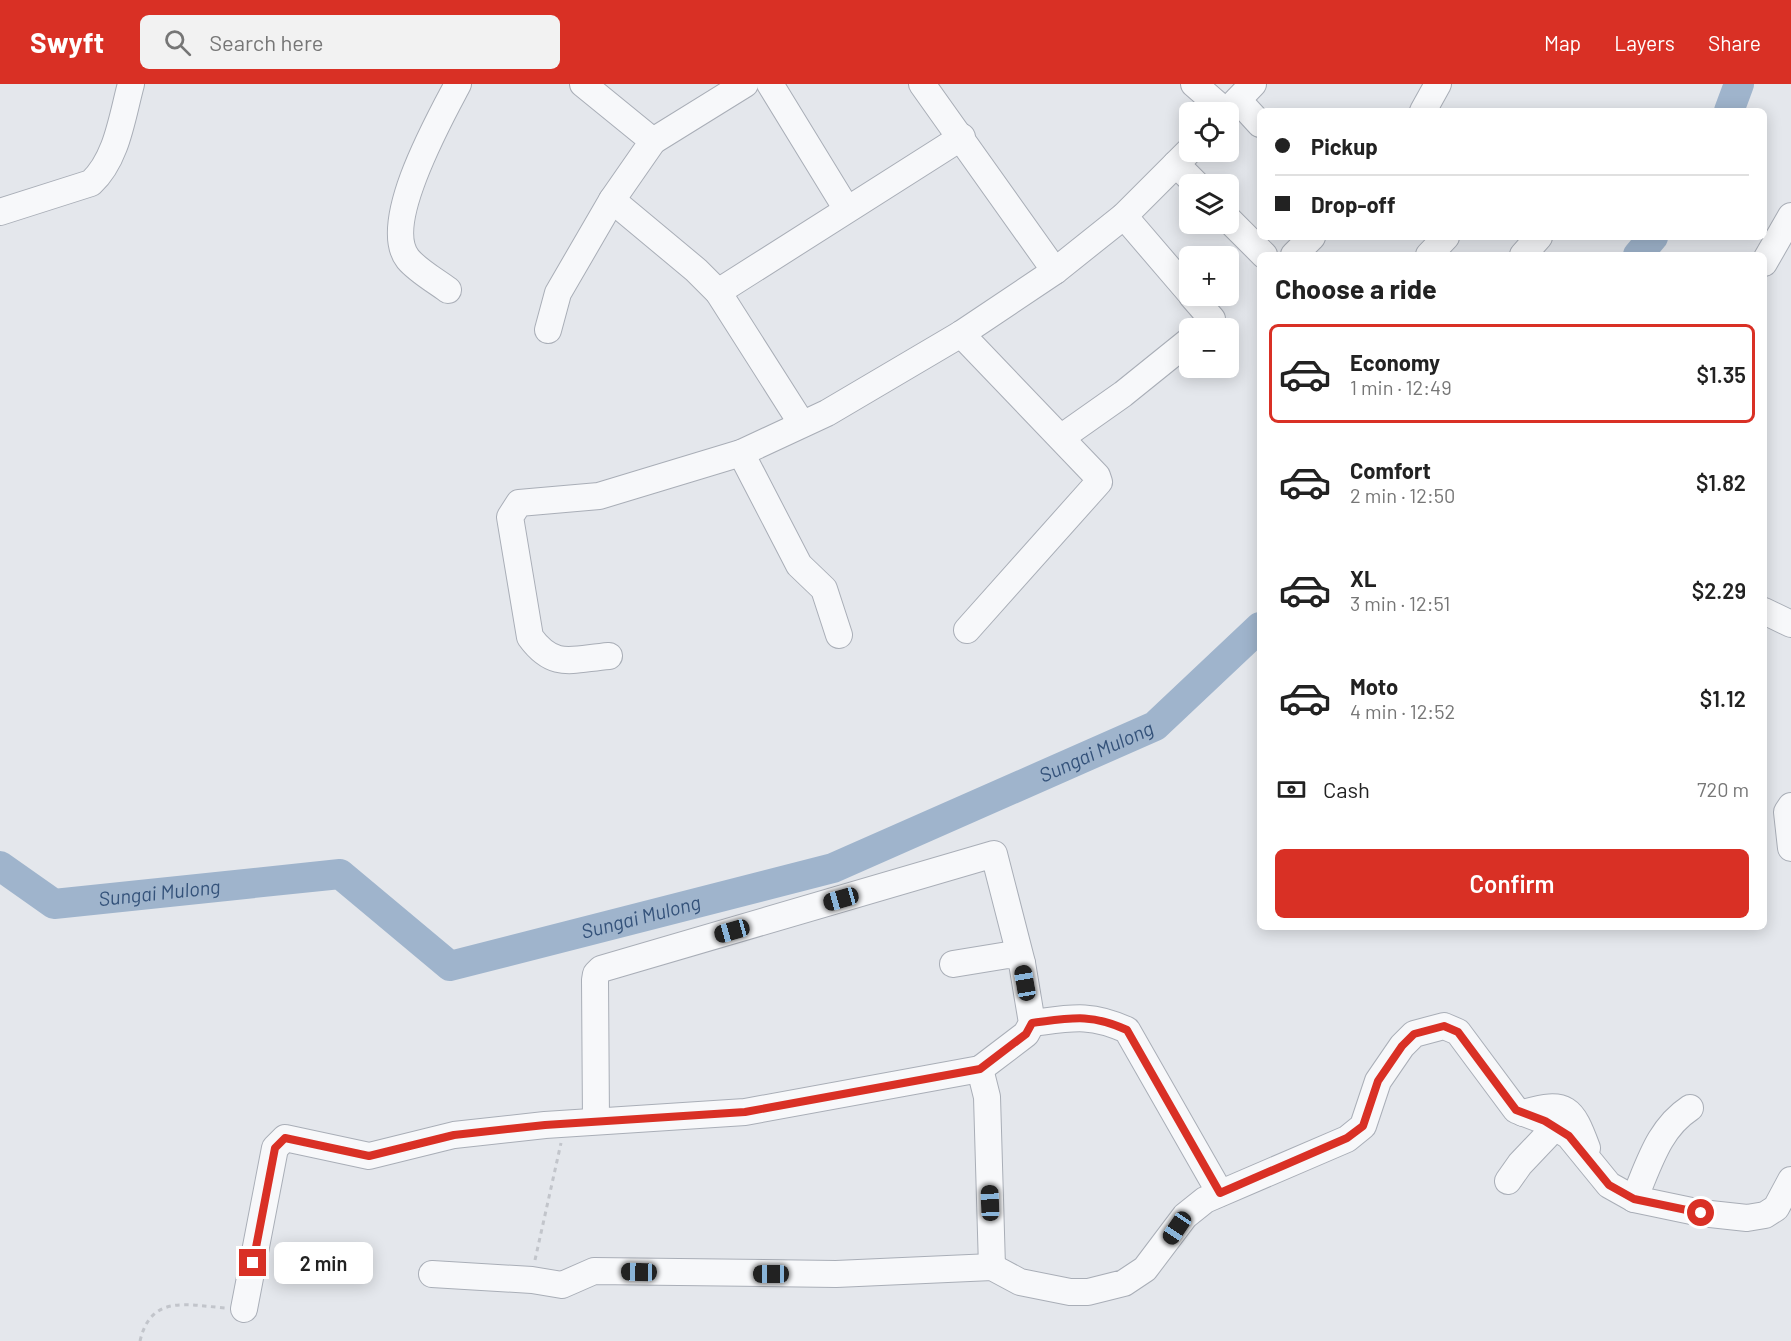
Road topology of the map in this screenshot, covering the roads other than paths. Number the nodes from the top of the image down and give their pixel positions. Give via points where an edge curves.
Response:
1 (132, 84) edge
2 (458, 84) edge
3 (583, 84) edge
4 (745, 84) edge
5 (770, 84) edge
6 (922, 84) edge
7 (1194, 84) edge
8 (1438, 84) edge
9 (1236, 102) edge
10 (1239, 105) edge
11 (1425, 108) edge
12 (1257, 121) edge
13 (962, 136) junction
14 (653, 141) junction
15 (1179, 161) edge
16 (612, 200) junction
17 (846, 208) junction
18 (0, 212) edge
19 (1124, 216) junction
20 (1791, 216) edge
21 (1239, 230) edge
22 (1309, 240) edge
23 (1443, 240) edge
24 (1536, 240) edge
25 (1261, 252) edge
26 (1297, 252) edge
27 (1432, 252) edge
28 (1526, 252) edge
29 (1767, 258) edge
30 (1055, 271) junction
31 (1179, 280) edge
32 (448, 290) dead end
33 (718, 292) junction
34 (1201, 306) edge
35 (1211, 318) edge
36 (548, 330) dead end
37 (961, 334) junction
38 (1179, 349) edge
39 (802, 424) junction
40 (1062, 437) junction
41 (741, 453) junction
42 (1767, 612) edge
43 (1791, 624) edge
44 (967, 630) dead end
45 (839, 635) dead end
46 (609, 656) dead end
47 (1791, 806) edge
48 (1791, 848) edge
49 (1022, 963) junction
50 (953, 964) dead end
51 (1032, 1023) junction
52 (980, 1069) junction
53 (1690, 1108) dead end
54 (1523, 1114) junction
55 (596, 1121) junction
56 (1556, 1126) junction
57 (1590, 1161) junction
58 (1791, 1180) edge
59 (1508, 1181) dead end
60 (1220, 1193) junction
61 (1634, 1199) junction
62 (992, 1267) junction
63 (432, 1274) dead end
64 (244, 1309) road end

1 - 18 street via 103,172 91,183
2 - 32 street via 422,151 400,228 408,260
3 - 14 street
4 - 14 street
5 - 17 street
6 - 13 street
7 - 9 street
8 - 11 street
10 - 12 street
13 - 17 street
13 - 30 street
14 - 16 street
15 - 19 street
16 - 33 street
16 - 36 street via 558,293
17 - 33 street
19 - 30 street
19 - 31 street
20 - 29 street
21 - 25 street
22 - 26 street
23 - 27 street
24 - 28 street
30 - 37 street
33 - 39 street
34 - 35 street
37 - 39 street
37 - 40 street
38 - 40 street
39 - 41 street
40 - 44 street via 1099,482
41 - 45 street via 799,565 824,589
41 - 46 street via 600,496 519,502 512,510 530,637 541,652 556,661
42 - 43 street
47 - 48 street via 1787,812
49 - 50 street via 1016,956 1008,956
49 - 51 street
49 - 55 street via 994,854 601,969 595,980
51 - 52 street via 1026,1034
51 - 60 street via 1087,1017 1103,1019 1127,1030
52 - 55 street via 745,1112
52 - 62 street via 987,1097
53 - 61 street via 1662,1135
54 - 56 street
54 - 57 street via 1549,1106 1570,1112
54 - 60 street via 1516,1110 1458,1032 1444,1026 1431,1028 1414,1034 1389,1063 1378,1081 1363,1126 1347,1138
55 - 64 street via 454,1135 369,1156 285,1138 275,1148
56 - 57 street
56 - 59 street
57 - 61 street via 1609,1185
58 - 61 street via 1776,1208 1765,1215 1747,1218
60 - 62 street via 1185,1216 1145,1269 1124,1283 1070,1292 1020,1282
62 - 63 street via 836,1274 594,1271 562,1285

